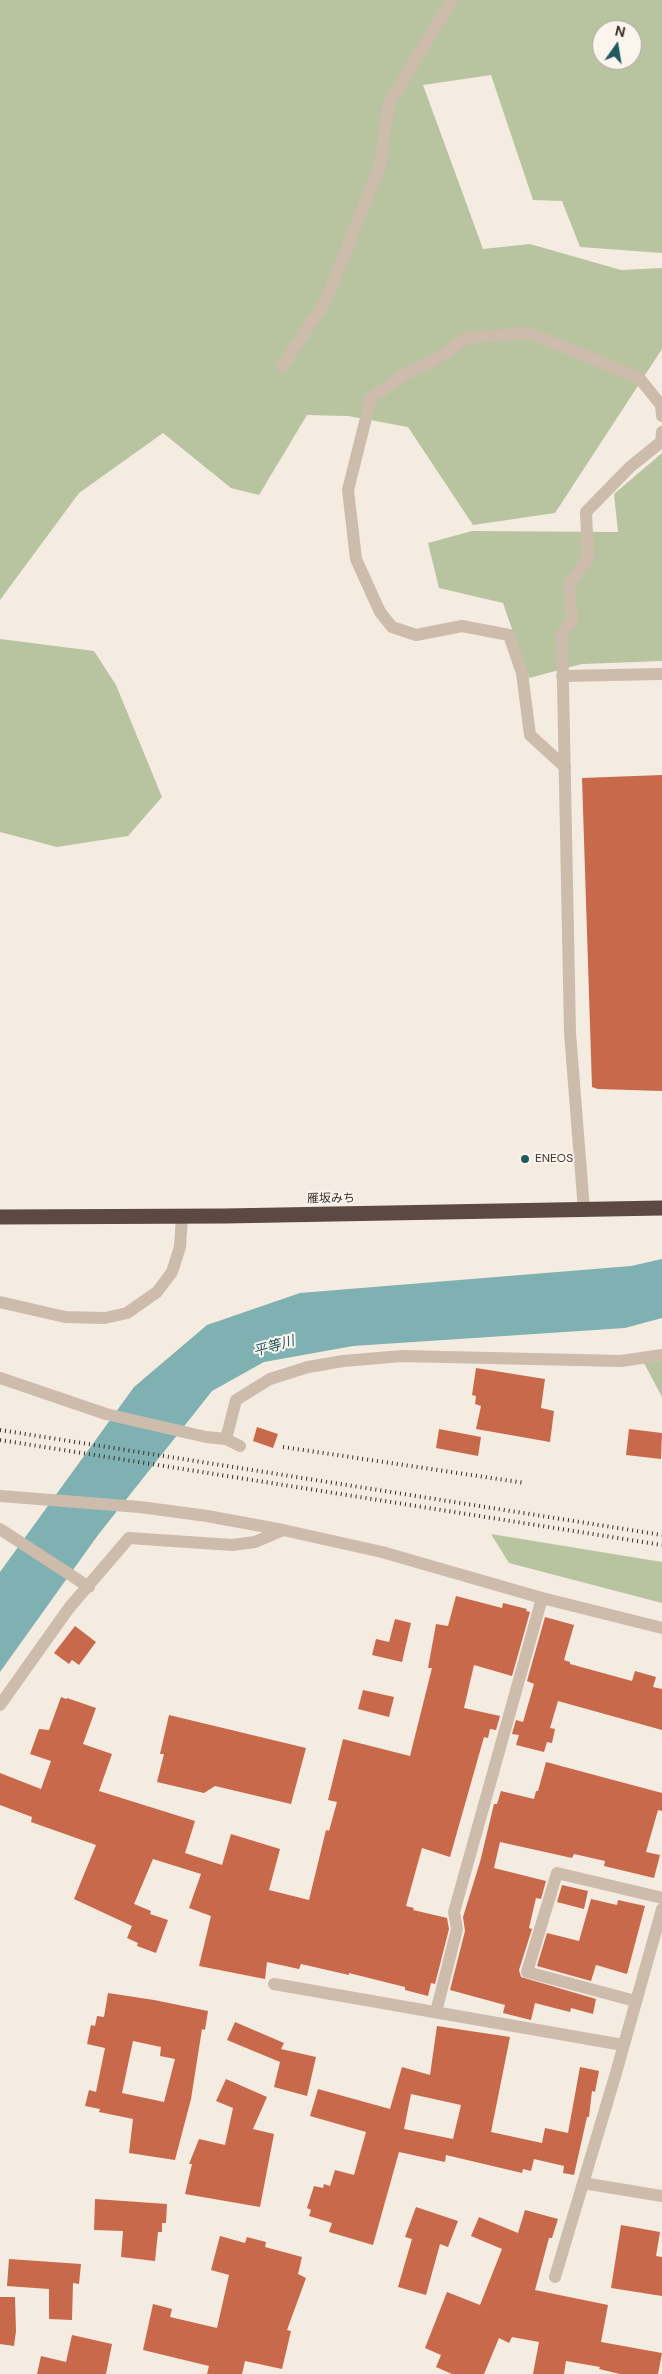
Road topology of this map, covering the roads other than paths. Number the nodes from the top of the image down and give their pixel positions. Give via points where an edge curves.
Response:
1 (452, 0) edge
2 (282, 366) dead end
3 (662, 416) edge
4 (662, 432) edge
5 (662, 674) edge
6 (562, 676) junction
7 (565, 767) junction
8 (662, 1208) edge
9 (584, 1210) junction
10 (182, 1216) junction
11 (0, 1218) edge
12 (0, 1302) edge
13 (662, 1355) edge
14 (0, 1378) edge
15 (226, 1439) junction
16 (240, 1446) dead end
17 (0, 1496) edge
18 (0, 1528) edge
19 (283, 1530) junction
20 (89, 1587) junction
21 (542, 1598) junction
22 (662, 1628) edge
23 (0, 1705) edge
24 (662, 1898) edge
25 (662, 1910) edge
26 (274, 1984) dead end
27 (635, 2001) junction
28 (436, 2012) junction
29 (623, 2045) junction
30 (583, 2183) junction
31 (662, 2196) edge
32 (555, 2277) dead end

1 - 2 street via 389,103 380,165 326,300
3 - 7 street via 661,405 640,379 528,333 467,338 371,398 348,490 356,559 380,612 392,627 416,635 462,626 510,635 522,673 530,735
4 - 6 street via 661,442 630,467 586,512 588,558 569,584 572,620 562,634
5 - 6 street
6 - 7 street
7 - 9 street via 570,1033
8 - 9 highway, 雁坂みち
9 - 10 highway, 雁坂みち
10 - 11 highway, 雁坂みち
10 - 12 street via 180,1247 172,1272 157,1292 127,1313 105,1318 65,1317
13 - 15 street via 621,1361 402,1356 343,1361 270,1379 236,1400
14 - 15 street via 106,1414
15 - 16 street
17 - 19 street via 140,1507
18 - 20 street
19 - 20 street via 255,1542 232,1545 129,1538
19 - 21 street via 382,1552
20 - 23 street via 69,1608
21 - 22 street
21 - 28 street via 454,1912 456,1928
24 - 27 street via 557,1873 527,1972
25 - 27 street
26 - 28 street
27 - 29 street
28 - 29 street
29 - 30 street
30 - 31 street
30 - 32 street

